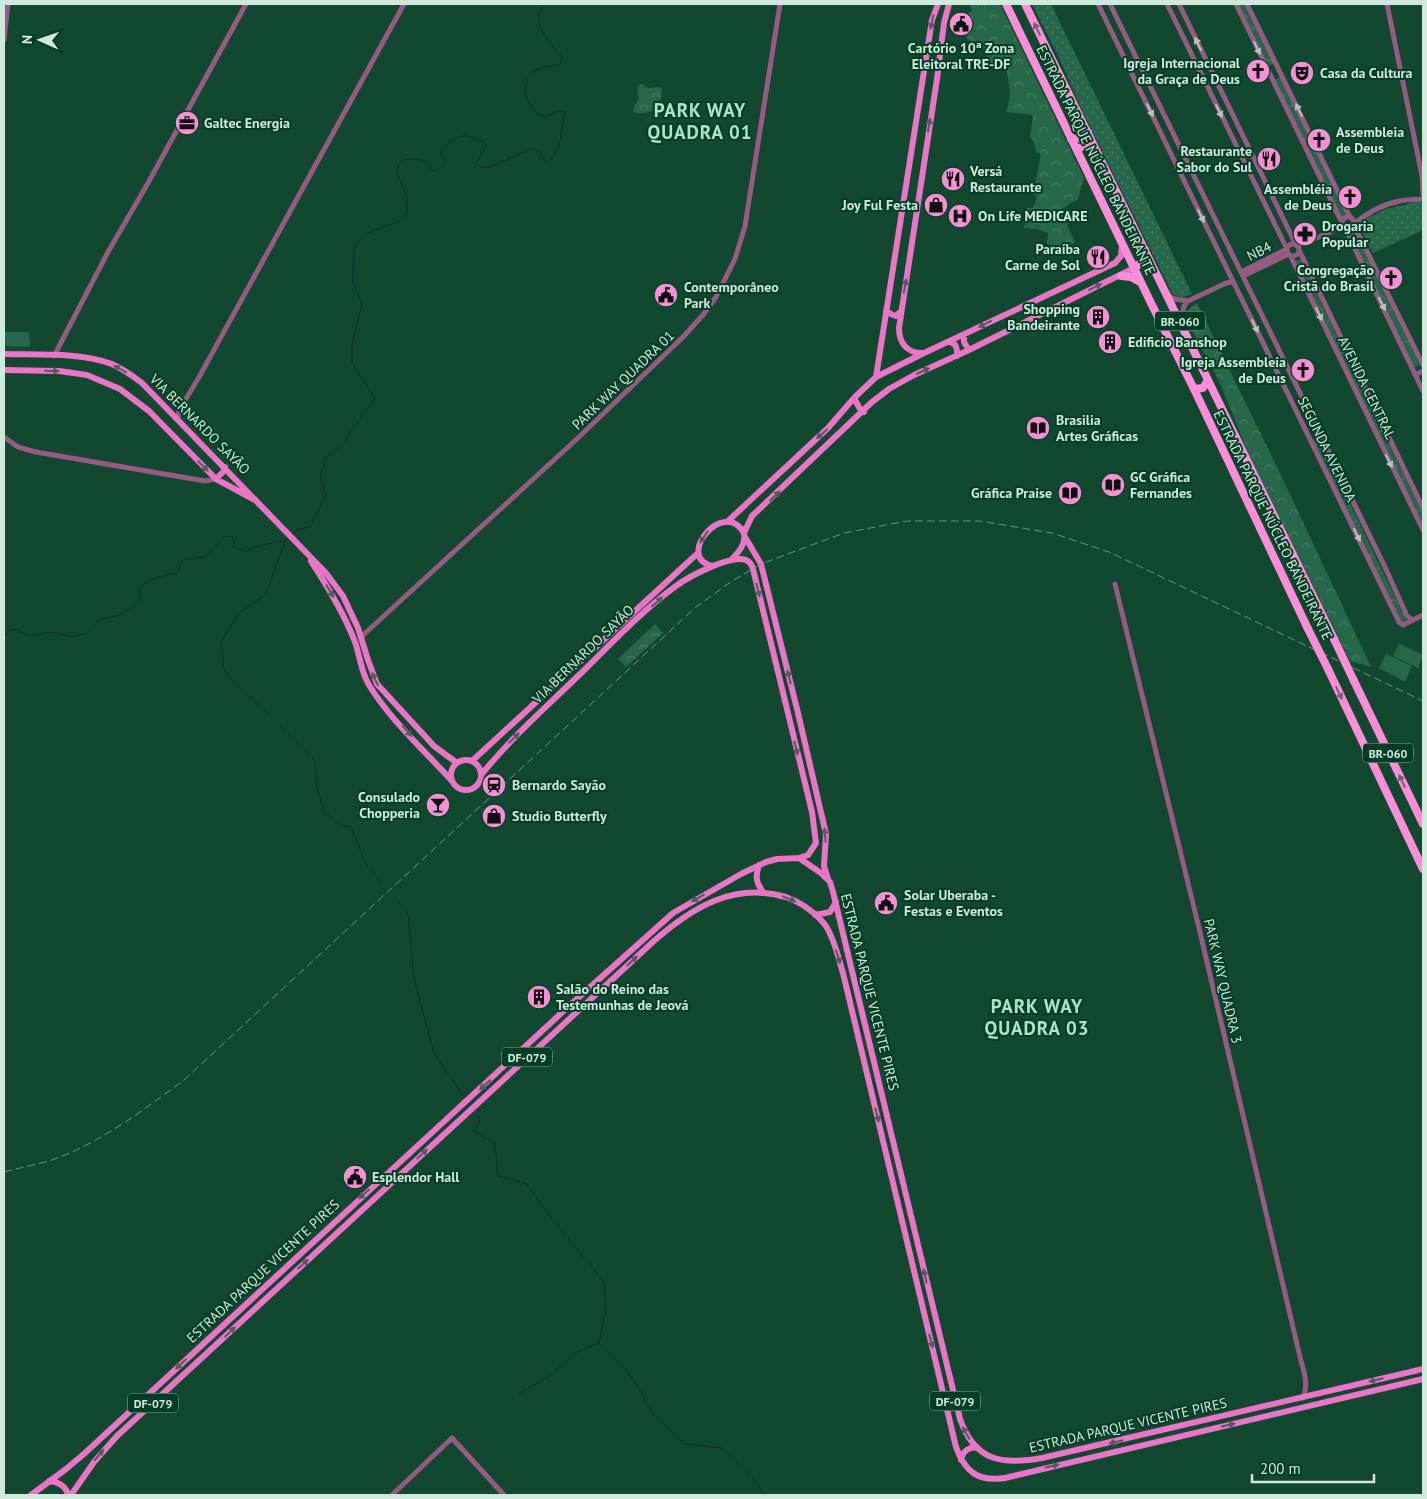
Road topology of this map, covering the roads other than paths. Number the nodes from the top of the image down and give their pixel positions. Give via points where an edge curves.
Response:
1 (8, 4) edge
2 (246, 4) edge
3 (404, 4) edge
4 (780, 4) edge
5 (938, 4) edge
6 (949, 4) edge
7 (1006, 4) edge
8 (1025, 4) edge
9 (1098, 4) edge
10 (1110, 4) edge
11 (1168, 4) edge
12 (1236, 4) edge
13 (1247, 4) edge
14 (1387, 4) edge
15 (1182, 9) edge
16 (1172, 13) junction
17 (1175, 19) junction
18 (1119, 22) junction
19 (1109, 27) junction
20 (1123, 29) junction
21 (1112, 34) junction
22 (4, 40) edge
23 (1277, 65) junction
24 (1268, 70) junction
25 (924, 74) junction
26 (1282, 74) junction
27 (937, 79) junction
28 (1272, 80) junction
29 (922, 88) junction
30 (935, 90) junction
31 (1237, 123) junction
32 (1227, 127) junction
33 (1241, 131) junction
34 (1088, 132) junction
35 (1233, 138) junction
36 (1071, 139) junction
37 (1094, 144) junction
38 (1077, 150) junction
39 (1185, 159) junction
40 (1175, 164) junction
41 (1189, 168) junction
42 (1180, 172) junction
43 (1423, 177) edge
44 (1423, 196) edge
45 (902, 218) junction
46 (1353, 221) junction
47 (915, 222) junction
48 (1343, 226) junction
49 (898, 237) junction
50 (912, 237) junction
51 (1121, 241) junction
52 (1298, 248) junction
53 (1145, 250) junction
54 (1288, 252) junction
55 (1104, 268) junction
56 (1134, 268) junction
57 (1242, 274) junction
58 (1121, 276) junction
59 (1232, 279) junction
60 (1110, 280) junction
61 (1142, 283) junction
62 (1167, 295) junction
63 (1188, 301) junction
64 (886, 311) junction
65 (901, 312) junction
66 (1180, 322) junction
67 (964, 334) junction
68 (950, 342) junction
69 (60, 346) junction
70 (969, 350) junction
71 (924, 353) junction
72 (4, 354) edge
73 (54, 356) junction
74 (62, 356) junction
75 (957, 356) junction
76 (1423, 365) edge
77 (4, 370) edge
78 (1423, 371) edge
79 (1414, 372) junction
80 (876, 377) junction
81 (1208, 380) junction
82 (1194, 389) junction
83 (1423, 391) edge
84 (1369, 395) junction
85 (854, 398) junction
86 (1359, 399) junction
87 (176, 411) junction
88 (864, 412) junction
89 (1314, 423) junction
90 (1305, 428) junction
91 (1319, 434) junction
92 (4, 437) edge
93 (1310, 439) junction
94 (225, 468) junction
95 (216, 479) junction
96 (256, 501) junction
97 (1353, 503) junction
98 (1341, 504) junction
99 (1423, 508) edge
100 (1344, 510) junction
101 (728, 522) junction
102 (1423, 530) edge
103 (745, 535) junction
104 (303, 550) junction
105 (698, 553) junction
106 (731, 561) junction
107 (714, 566) junction
108 (1115, 584) dead end
109 (1423, 615) edge
110 (1407, 616) junction
111 (1413, 620) junction
112 (1404, 624) junction
113 (361, 637) junction
114 (472, 761) junction
115 (457, 764) junction
116 (481, 775) junction
117 (452, 781) junction
118 (1423, 824) edge
119 (799, 858) junction
120 (760, 866) junction
121 (1423, 869) edge
122 (830, 882) junction
123 (763, 892) junction
124 (836, 902) junction
125 (816, 915) junction
126 (551, 1024) junction
127 (546, 1040) junction
128 (531, 1042) junction
129 (528, 1056) junction
130 (269, 1283) junction
131 (275, 1290) junction
132 (260, 1291) junction
133 (267, 1297) junction
134 (1423, 1369) edge
135 (1423, 1379) edge
136 (1306, 1384) junction
137 (1316, 1394) junction
138 (1302, 1399) junction
139 (1196, 1424) junction
140 (1199, 1432) junction
141 (978, 1448) junction
142 (961, 1460) junction
143 (1005, 1466) junction
144 (1005, 1478) junction
145 (49, 1482) junction
146 (32, 1495) edge
147 (70, 1495) edge
148 (392, 1495) edge
149 (504, 1495) edge

1 - 22 street
2 - 69 street via 105,258
3 - 87 street via 198,379
4 - 113 street, PARK WAY QUADRA 01 via 745,226 735,259 716,297 683,337 579,437
5 -> 25 main road via 932,20
6 - 27 main road
7 - 36 highway, ESTRADA PARQUE NÚCLEO BANDEIRANTE / BR-060
34 -> 8 highway, ESTRADA PARQUE NÚCLEO BANDEIRANTE / BR-060
9 - 19 street, SEGUNDA AVENIDA
10 - 18 street, SEGUNDA AVENIDA
11 - 16 street, AVENIDA CENTRAL
12 -> 24 street
13 - 23 street
14 - 43 street
15 - 16 street
15 - 17 street
31 -> 15 street, AVENIDA CENTRAL
16 - 17 street, AVENIDA CENTRAL
17 -> 32 street, AVENIDA CENTRAL
18 - 19 street
18 - 20 street, SEGUNDA AVENIDA
19 - 21 street, SEGUNDA AVENIDA
20 - 21 street
20 - 39 street, SEGUNDA AVENIDA
21 -> 40 street, SEGUNDA AVENIDA
23 - 24 street
23 - 26 street
24 - 28 street
25 - 27 main road via 930,79
25 - 29 main road
26 - 28 street
46 -> 26 street
27 - 30 main road
28 - 48 street
29 - 30 main road
29 - 45 main road
47 -> 30 main road
31 - 32 street via 1234,127
31 - 33 street, AVENIDA CENTRAL
32 - 35 street, AVENIDA CENTRAL
33 - 35 street via 1234,133
33 - 52 street, AVENIDA CENTRAL
34 - 36 highway via 1081,138
34 - 37 highway, ESTRADA PARQUE NÚCLEO BANDEIRANTE / BR-060
35 - 54 street, AVENIDA CENTRAL
36 - 38 highway, ESTRADA PARQUE NÚCLEO BANDEIRANTE / BR-060
37 - 38 highway
37 - 53 highway, ESTRADA PARQUE NÚCLEO BANDEIRANTE / BR-060
38 - 51 highway, ESTRADA PARQUE NÚCLEO BANDEIRANTE / BR-060
39 - 40 street
39 - 41 street, SEGUNDA AVENIDA
40 - 42 street, SEGUNDA AVENIDA
41 - 42 street via 1183,167
41 - 57 street, SEGUNDA AVENIDA
42 -> 59 street, SEGUNDA AVENIDA
43 - 44 street
44 - 46 street via 1385,205
45 - 47 main road via 910,226
45 - 49 main road
46 - 48 street via 1349,229
46 - 48 street via 1344,218
46 - 76 street
47 - 50 main road
48 - 52 street
48 -> 79 street
49 - 50 main road via 905,234
49 - 64 main road
65 -> 50 main road
51 - 55 main road via 1121,256
51 - 56 highway, ESTRADA PARQUE NÚCLEO BANDEIRANTE / BR-060
52 - 54 street via 1290,245
52 - 54 street via 1295,256
52 - 84 street, AVENIDA CENTRAL
53 - 56 highway via 1142,262
53 - 62 highway, ESTRADA PARQUE NÚCLEO BANDEIRANTE / BR-060
54 - 57 street, NB4
54 -> 86 street, AVENIDA CENTRAL
55 - 60 main road via 1109,272
55 -> 67 main road
56 - 58 main road
56 - 61 highway, ESTRADA PARQUE NÚCLEO BANDEIRANTE / BR-060
57 - 59 street via 1239,282
57 - 59 street via 1233,271
57 - 89 street, SEGUNDA AVENIDA
58 - 60 main road
58 - 61 highway via 1131,276
59 - 63 street
59 -> 90 street, SEGUNDA AVENIDA
70 -> 60 main road
61 - 82 highway, ESTRADA PARQUE NÚCLEO BANDEIRANTE / BR-060
62 - 63 street
62 - 66 highway, ESTRADA PARQUE NÚCLEO BANDEIRANTE / BR-060
63 - 66 street
64 - 65 main road via 893,316
64 - 80 main road
65 - 71 main road via 900,340 911,351
66 - 81 highway, ESTRADA PARQUE NÚCLEO BANDEIRANTE / BR-060
67 - 68 main road
67 - 70 main road
68 - 71 main road
68 - 75 main road via 956,346
69 - 73 street
69 - 74 street
70 - 75 main road
71 - 80 main road
72 - 73 main road, VIA BERNARDO SAYÃO
73 - 74 main road, VIA BERNARDO SAYÃO
87 -> 74 main road, VIA BERNARDO SAYÃO via 120,368 94,359
88 -> 75 main road via 906,379
76 - 79 street
77 -> 95 main road, VIA BERNARDO SAYÃO via 86,375 120,389 149,411
78 - 79 street
79 - 83 street
80 - 85 main road
81 - 82 highway via 1203,388
118 -> 81 highway, ESTRADA PARQUE NÚCLEO BANDEIRANTE / BR-060, bridge
82 -> 121 highway, ESTRADA PARQUE NÚCLEO BANDEIRANTE / BR-060, bridge
84 - 86 street
84 - 99 street, AVENIDA CENTRAL
85 - 88 main road
85 -> 101 main road via 828,428
86 -> 102 street, AVENIDA CENTRAL
87 - 94 main road, VIA BERNARDO SAYÃO via 178,418
103 -> 88 main road via 752,516
89 - 90 street via 1310,429
89 - 91 street, SEGUNDA AVENIDA
90 - 93 street, SEGUNDA AVENIDA
91 - 93 street via 1310,435
91 - 97 street, SEGUNDA AVENIDA
92 - 95 street via 18,447 36,452 205,481
93 - 98 street, SEGUNDA AVENIDA
94 - 95 main road
94 - 96 main road, VIA BERNARDO SAYÃO
95 - 96 main road, VIA BERNARDO SAYÃO
96 - 104 main road, VIA BERNARDO SAYÃO
97 - 98 street
97 - 100 street
97 - 110 street, SEGUNDA AVENIDA
98 - 100 street, SEGUNDA AVENIDA
100 -> 112 street, SEGUNDA AVENIDA via 1399,622
101 - 103 main road via 737,524
101 -> 105 main road via 716,525 706,533
103 - 106 main road via 740,551
122 -> 103 main road via 824,866 826,832 761,564
104 - 113 main road, VIA BERNARDO SAYÃO via 339,590
104 -> 117 main road, VIA BERNARDO SAYÃO via 338,604 369,685 386,709
105 - 107 main road via 705,565
105 - 114 main road
106 - 107 main road
106 -> 119 main road via 747,561 753,569 810,804 816,844 808,855
116 -> 107 main road, VIA BERNARDO SAYÃO via 500,752 660,599 678,584
108 - 136 street, PARK WAY QUADRA 3
109 - 111 street
110 - 111 street
110 - 112 street
111 - 112 street
115 -> 113 main road, VIA BERNARDO SAYÃO via 434,746 377,684
114 - 115 main road via 464,760
114 - 116 main road via 479,767
115 - 117 main road via 451,774
116 - 117 main road via 476,787 469,790 462,790
119 - 120 main road, ESTRADA PARQUE VICENTE PIRES / DF-079 via 778,859
119 - 122 main road, ESTRADA PARQUE VICENTE PIRES / DF-079 via 814,866
120 - 123 main road via 756,880
120 -> 126 main road, ESTRADA PARQUE VICENTE PIRES / DF-079 via 673,912
122 - 124 main road, ESTRADA PARQUE VICENTE PIRES / DF-079
123 -> 125 main road, ESTRADA PARQUE VICENTE PIRES / DF-079 via 792,899
127 -> 123 main road, ESTRADA PARQUE VICENTE PIRES / DF-079 via 679,920 719,899
124 - 125 main road via 830,912
141 -> 124 main road, ESTRADA PARQUE VICENTE PIRES / DF-079 via 966,1434 958,1411
125 -> 142 main road, ESTRADA PARQUE VICENTE PIRES / DF-079 via 832,938 843,972
126 - 127 main road via 543,1035
126 - 128 main road, ESTRADA PARQUE VICENTE PIRES / DF-079
127 - 129 main road, ESTRADA PARQUE VICENTE PIRES / DF-079
128 - 129 main road via 534,1047
128 -> 130 main road, ESTRADA PARQUE VICENTE PIRES / DF-079
131 -> 129 main road, ESTRADA PARQUE VICENTE PIRES / DF-079
130 - 131 main road
130 - 132 main road, ESTRADA PARQUE VICENTE PIRES / DF-079
131 - 133 main road, ESTRADA PARQUE VICENTE PIRES / DF-079
132 - 133 main road
132 -> 145 main road, ESTRADA PARQUE VICENTE PIRES / DF-079 via 85,1453
147 -> 133 main road, ESTRADA PARQUE VICENTE PIRES / DF-079 via 112,1440
134 -> 137 main road, ESTRADA PARQUE VICENTE PIRES
140 -> 135 main road, ESTRADA PARQUE VICENTE PIRES
136 - 137 street
136 - 138 street, PARK WAY QUADRA 3
137 - 138 main road, ESTRADA PARQUE VICENTE PIRES
138 - 139 main road, ESTRADA PARQUE VICENTE PIRES
139 - 140 main road
139 -> 143 main road, ESTRADA PARQUE VICENTE PIRES
144 -> 140 main road, ESTRADA PARQUE VICENTE PIRES
141 - 142 main road via 967,1449
141 - 143 main road, ESTRADA PARQUE VICENTE PIRES / DF-079
142 - 144 main road, ESTRADA PARQUE VICENTE PIRES via 971,1472 985,1479
143 - 144 main road
145 - 146 main road, DF-079
145 - 147 main road, DF-079 via 60,1483
148 - 149 street via 452,1438

